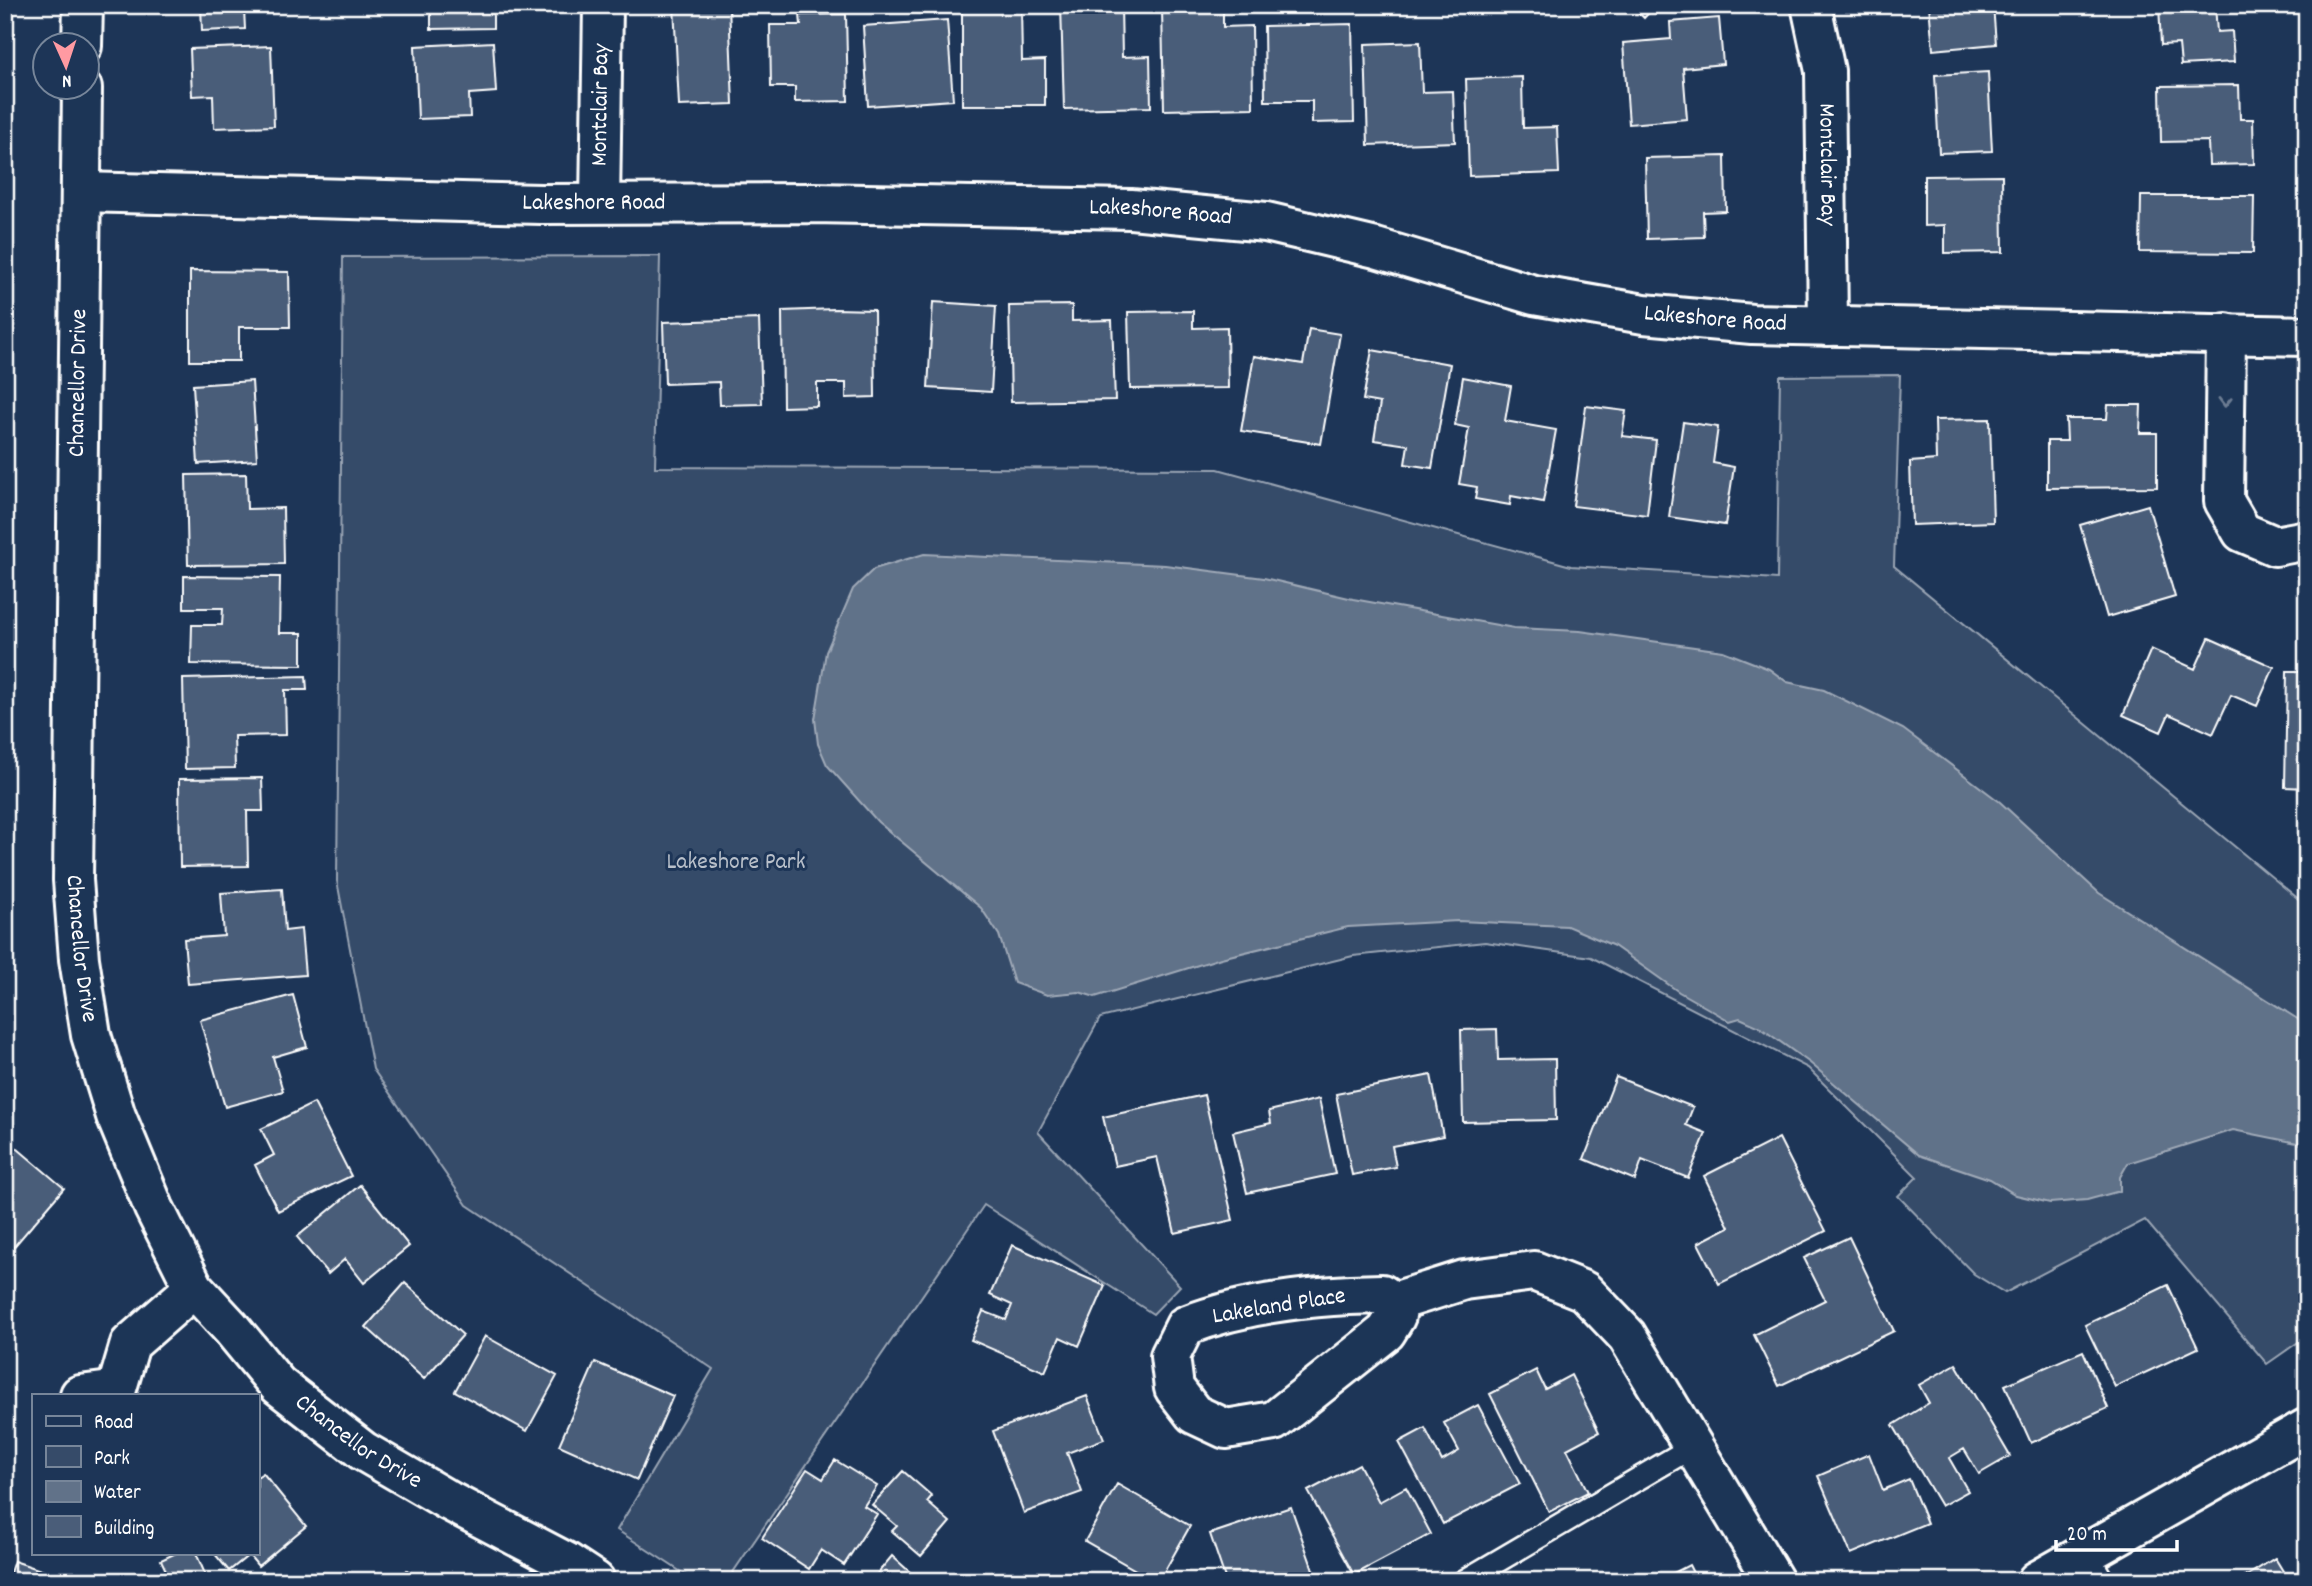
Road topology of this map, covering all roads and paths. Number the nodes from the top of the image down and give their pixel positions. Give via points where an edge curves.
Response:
1 (83, 5) edge
2 (603, 5) edge
3 (1811, 5) edge
4 (82, 32) edge
5 (82, 102) edge
6 (81, 192) junction
7 (600, 203) junction
8 (1828, 326) junction
9 (2226, 333) junction
10 (2307, 336) edge
11 (2307, 540) edge
12 (194, 1288) junction
13 (1394, 1302) junction
14 (88, 1394) edge
15 (112, 1394) edge
16 (116, 1394) edge
17 (2307, 1428) edge
18 (1694, 1446) junction
19 (2095, 1567) edge
20 (595, 1581) edge
21 (1464, 1581) edge
22 (1774, 1581) edge
23 (2037, 1581) edge

1 - 4 street
2 - 7 street, Montclair Bay
3 - 8 street, Montclair Bay via 1825,71
5 - 6 street, Chancellor Drive
6 - 7 street, Lakeshore Road
6 - 12 street, Chancellor Drive via 74,880 79,959 91,1035 116,1116
7 - 8 street, Lakeshore Road via 1130,209 1266,222 1376,248 1534,295 1644,314
8 - 9 street, Lakeshore Road
9 - 10 street, Lakeshore Road
9 -> 11 street via 2224,501 2242,532 2275,546
12 - 16 street via 130,1345
12 - 20 street, Chancellor Drive via 278,1385 363,1451
13 - 13 street, Lakeland Place via 1382,1294 1335,1295 1219,1313 1185,1326 1170,1356 1174,1388 1194,1414 1226,1429 1274,1421 1386,1332 1396,1316
13 - 18 street via 1464,1280 1534,1271 1584,1291 1628,1336
14 - 15 street
17 - 19 street
18 - 21 lane
18 - 22 street
19 - 23 street

